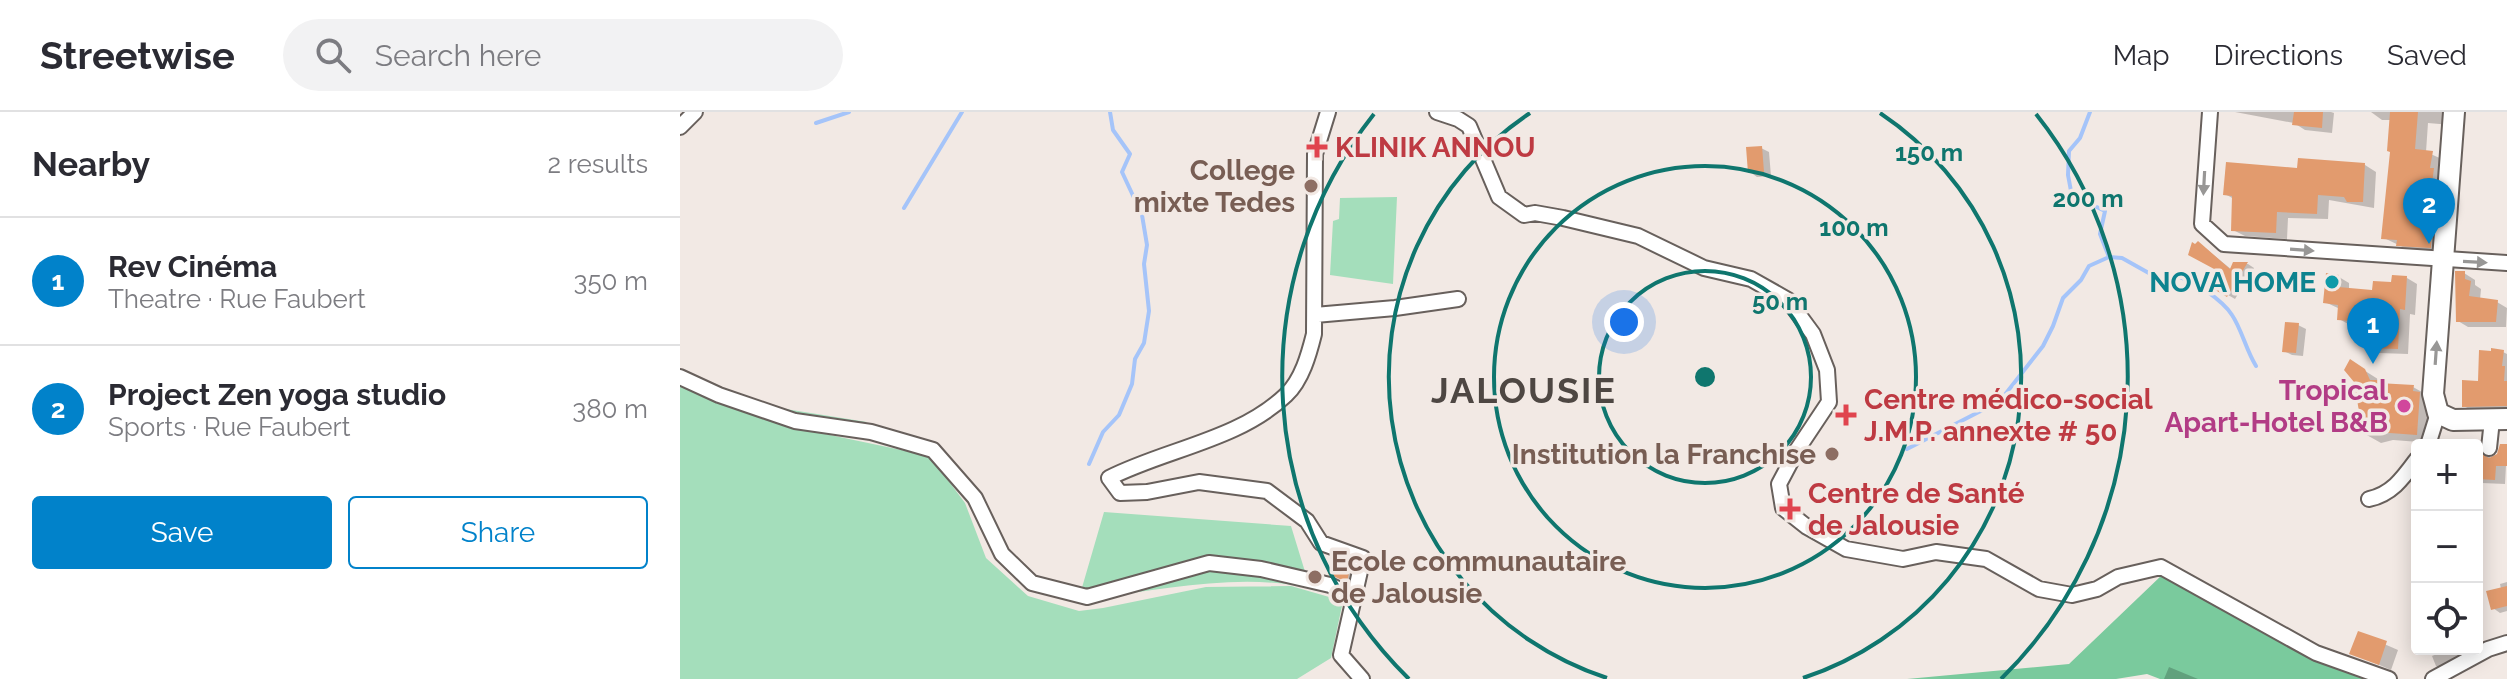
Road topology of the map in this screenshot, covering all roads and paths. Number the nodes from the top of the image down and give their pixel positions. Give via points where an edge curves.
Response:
1 (695, 112) edge
2 (1328, 112) edge
3 (1437, 112) edge
4 (2210, 112) edge
5 (2454, 112) edge
6 (680, 127) edge
7 (2442, 260) junction
8 (2507, 263) edge
9 (1458, 299) dead end
10 (1315, 315) junction
11 (680, 377) edge
12 (2445, 416) junction
13 (2500, 420) edge
14 (2432, 439) edge
15 (2489, 448) dead end
16 (2411, 466) edge
17 (2369, 499) dead end
18 (1354, 597) junction
19 (2507, 643) edge
20 (2488, 649) junction
21 (2507, 654) edge
22 (1362, 679) edge
23 (2389, 679) edge
24 (2433, 679) edge

1 - 6 street
2 - 10 street via 1315,154
3 - 23 street via 1469,126 1499,197 1509,207 1524,215 1563,218 1638,236 1704,268 1751,279 1788,300 1813,334 1827,370 1829,402 1779,484 1783,508 1807,527 1846,549 1903,559 1936,552 1986,559 2039,589 2072,595 2161,567 2316,653
4 -> 7 street via 2202,224 2224,244
5 - 7 main road
7 -> 8 street
12 -> 7 main road via 2433,394
9 - 10 street
10 - 18 street via 1306,362 1288,394 1245,424 1109,478 1120,493 1199,482 1267,491 1307,521 1321,543 1363,558
11 - 18 street via 795,421 871,432 933,450 975,498 1002,554 1032,583 1087,597 1209,563 1330,585
12 - 13 main road
12 - 14 street
13 - 15 street
16 - 17 street via 2383,496
18 - 22 street via 1341,655
19 - 20 street
20 - 21 street
20 - 24 street

